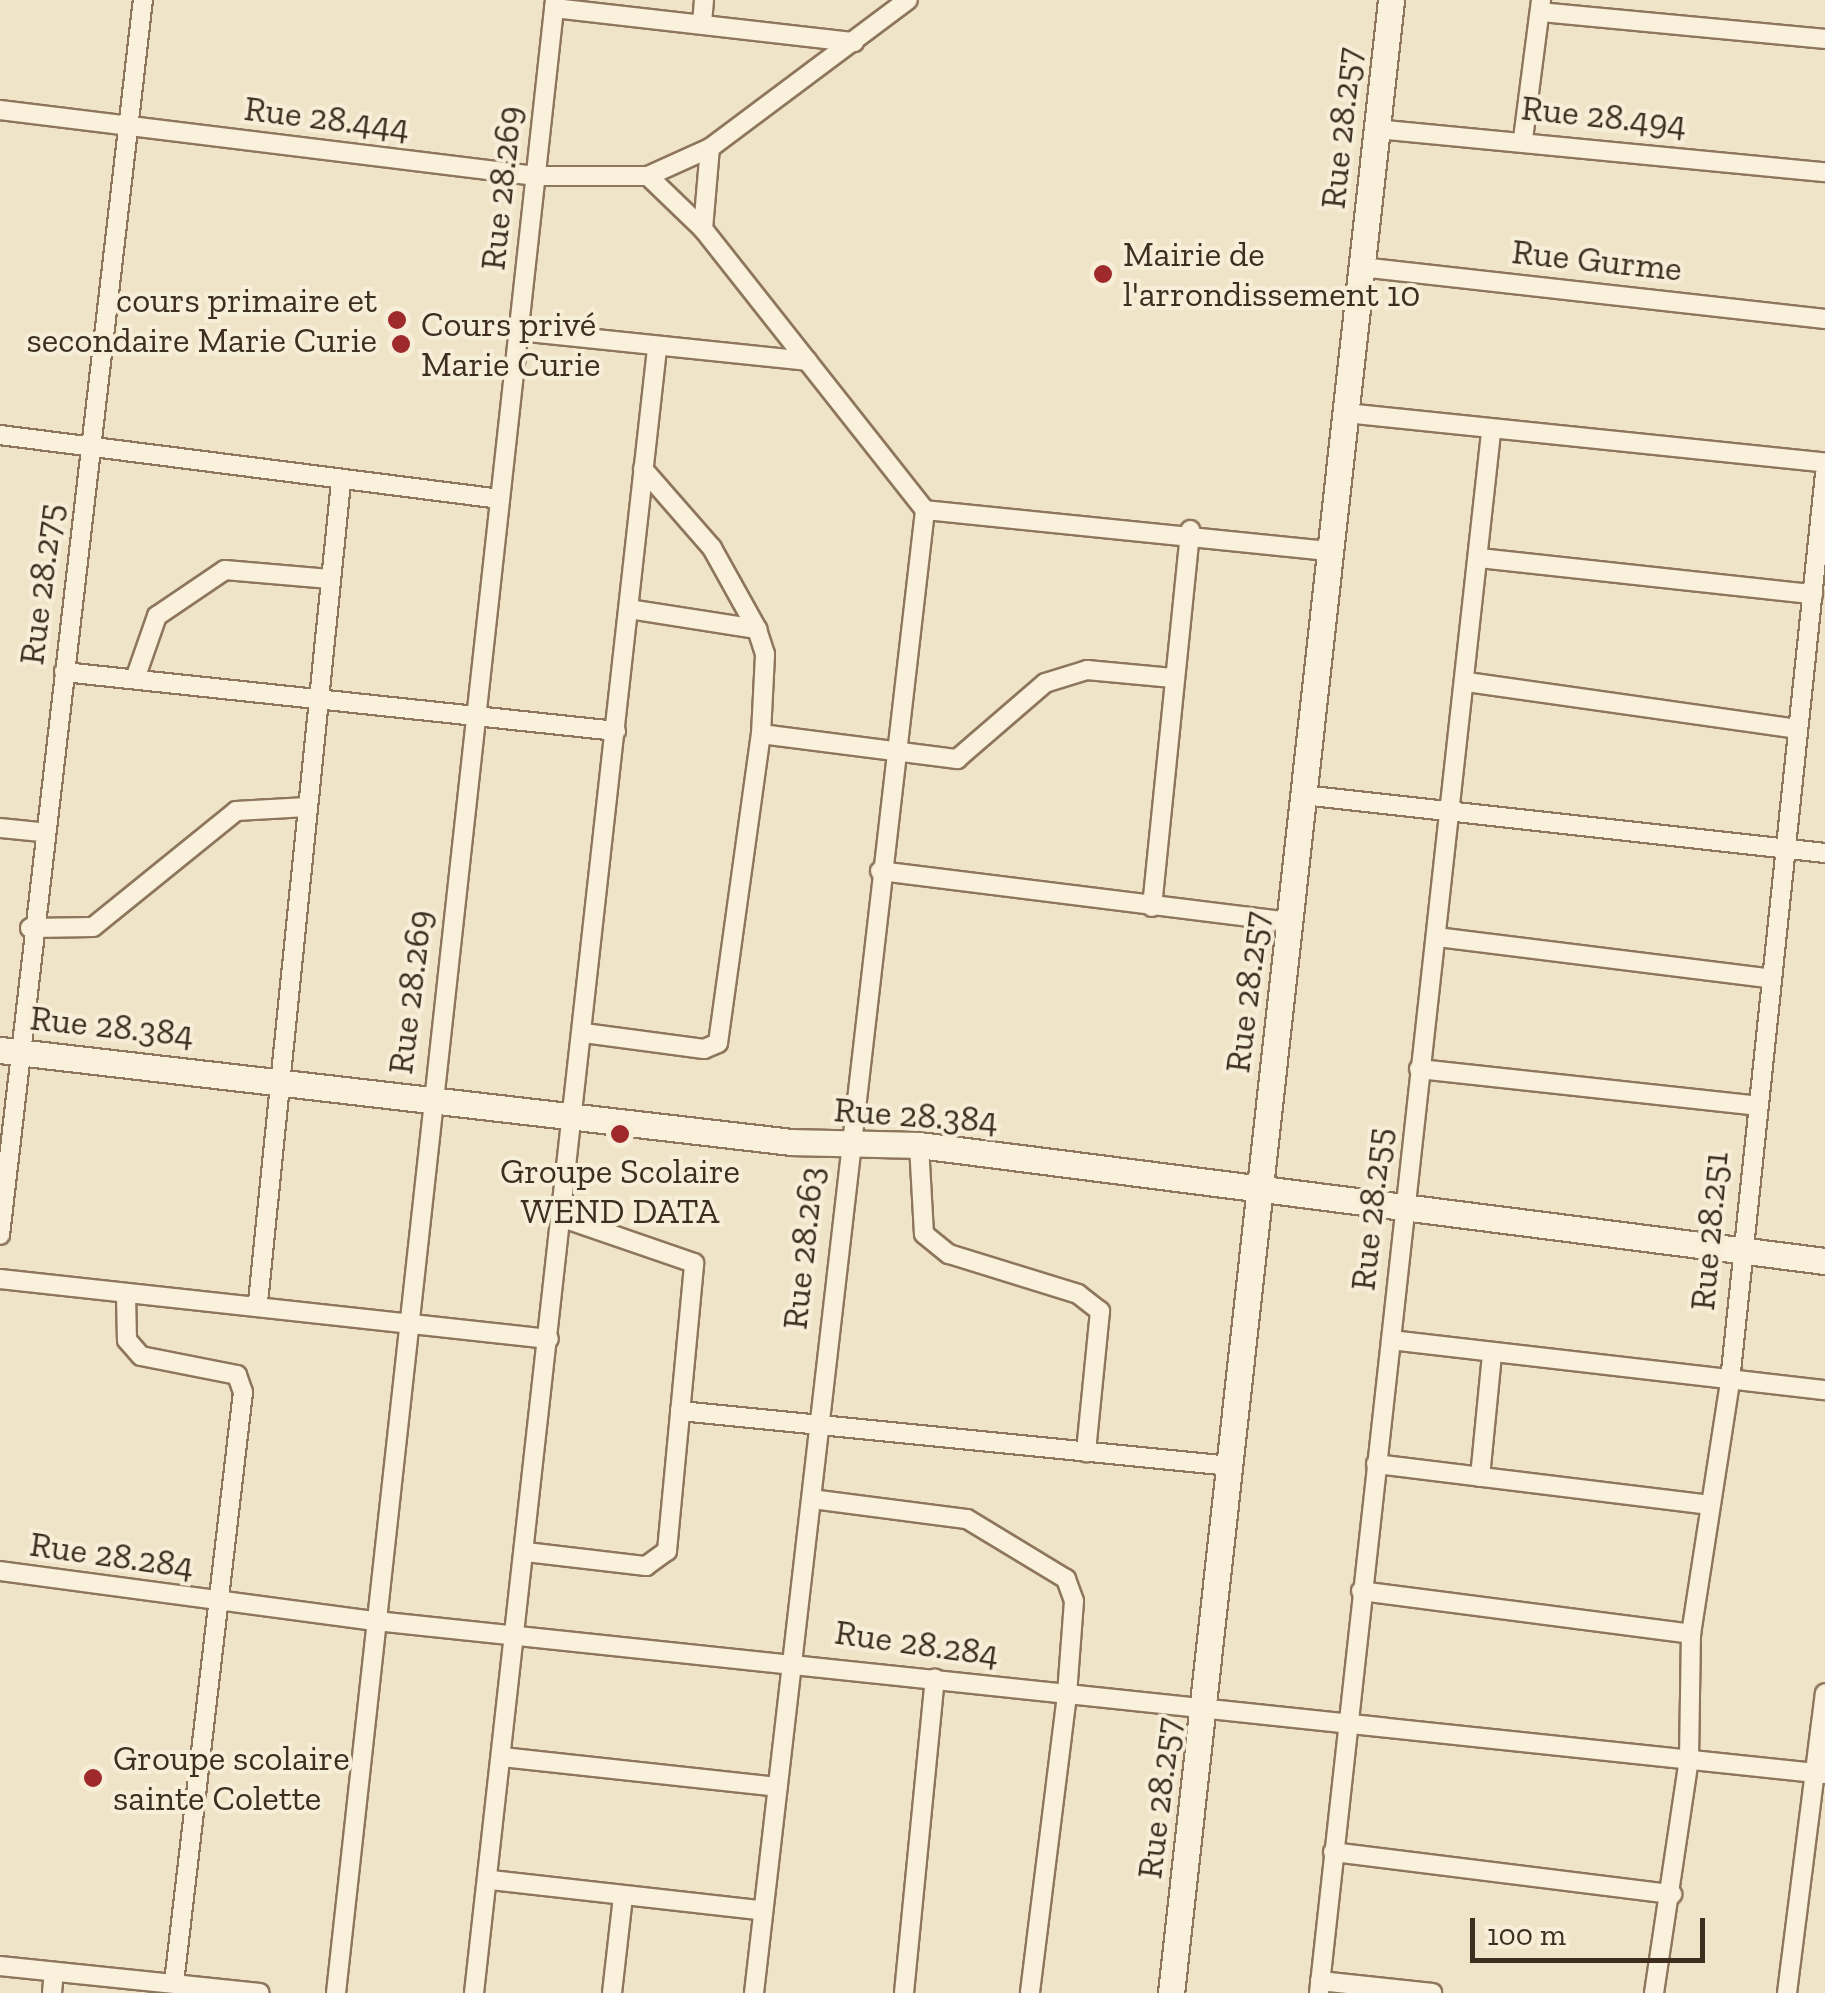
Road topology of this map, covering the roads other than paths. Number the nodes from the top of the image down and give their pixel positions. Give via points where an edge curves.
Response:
1 (143, 0) edge
2 (704, 0) edge
3 (908, 0) edge
4 (1391, 0) edge
5 (554, 4) edge
6 (1541, 6) edge
7 (702, 23) junction
8 (1825, 39) edge
9 (854, 42) junction
10 (0, 110) edge
11 (130, 127) junction
12 (1376, 129) junction
13 (1524, 139) junction
14 (710, 148) junction
15 (1825, 172) edge
16 (536, 176) junction
17 (648, 176) junction
18 (703, 230) junction
19 (1361, 267) junction
20 (1825, 318) edge
21 (518, 331) junction
22 (657, 348) junction
23 (807, 361) junction
24 (1345, 413) junction
25 (1491, 432) junction
26 (0, 435) edge
27 (90, 450) junction
28 (1825, 463) edge
29 (643, 468) junction
30 (1825, 474) edge
31 (341, 482) junction
32 (500, 500) junction
33 (925, 510) junction
34 (1190, 530) junction
35 (1329, 552) junction
36 (1478, 558) junction
37 (330, 579) junction
38 (1813, 594) junction
39 (629, 609) junction
40 (756, 628) junction
41 (64, 672) junction
42 (136, 676) junction
43 (1173, 678) junction
44 (1467, 682) junction
45 (321, 697) junction
46 (476, 720) junction
47 (1797, 729) junction
48 (616, 732) junction
49 (761, 734) junction
50 (894, 753) junction
51 (1303, 794) junction
52 (307, 807) junction
53 (1449, 811) junction
54 (0, 828) edge
55 (40, 832) junction
56 (1783, 848) junction
57 (1825, 853) edge
58 (880, 871) junction
59 (1152, 908) junction
60 (1291, 922) junction
61 (30, 928) junction
62 (1436, 937) junction
63 (1766, 978) junction
64 (584, 1033) junction
65 (9, 1051) edge
66 (1419, 1069) junction
67 (276, 1078) junction
68 (430, 1100) junction
69 (1753, 1105) junction
70 (577, 1116) junction
71 (846, 1145) junction
72 (919, 1145) junction
73 (1257, 1190) junction
74 (1400, 1213) junction
75 (566, 1219) junction
76 (0, 1236) edge
77 (1737, 1251) junction
78 (1825, 1262) edge
79 (0, 1279) edge
80 (126, 1294) junction
81 (258, 1302) junction
82 (408, 1326) junction
83 (549, 1340) junction
84 (1391, 1340) junction
85 (1492, 1354) junction
86 (1730, 1381) junction
87 (1825, 1390) edge
88 (680, 1411) junction
89 (816, 1424) junction
90 (1086, 1452) junction
91 (1376, 1464) junction
92 (1230, 1466) junction
93 (1480, 1477) junction
94 (812, 1499) junction
95 (1709, 1505) junction
96 (526, 1552) junction
97 (0, 1572) edge
98 (1361, 1591) junction
99 (212, 1602) junction
100 (376, 1621) junction
101 (516, 1633) junction
102 (1691, 1634) junction
103 (795, 1659) junction
104 (935, 1679) junction
105 (1825, 1693) edge
106 (1066, 1695) junction
107 (1204, 1705) junction
108 (1345, 1720) junction
109 (502, 1757) junction
110 (1689, 1760) junction
111 (1819, 1774) edge
112 (777, 1787) junction
113 (1333, 1852) junction
114 (491, 1880) junction
115 (1672, 1894) junction
116 (623, 1896) junction
117 (760, 1910) junction
118 (0, 1966) edge
119 (54, 1972) junction
120 (174, 1983) junction
121 (1320, 1987) edge
122 (52, 1993) edge
123 (260, 1993) edge
124 (336, 1993) edge
125 (474, 1993) edge
126 (612, 1993) edge
127 (754, 1993) edge
128 (904, 1993) edge
129 (1030, 1993) edge
130 (1171, 1993) edge
131 (1432, 1993) edge
132 (1654, 1993) edge
133 (1787, 1993) edge

1 - 11 street, Rue 28.275
2 - 7 street
3 - 9 street
4 - 12 street, Rue 28.257
5 - 7 street
5 - 16 street, Rue 28.269
6 - 8 street
6 - 13 street
7 - 9 street
9 - 14 street
10 - 11 street, Rue 28.444
11 - 16 street, Rue 28.444
11 - 27 street, Rue 28.275
12 - 13 street, Rue 28.494
12 - 19 street, Rue 28.257
13 - 15 street, Rue 28.494
14 - 17 street
14 - 18 street
16 - 17 street, Rue 28.444
16 - 21 street, Rue 28.269
17 - 18 street
18 - 23 street
19 - 20 street, Rue Gurme
19 - 24 street, Rue 28.257
21 - 22 street
21 - 32 street, Rue 28.269
22 - 23 street
22 - 29 street
23 - 33 street
24 - 25 street
24 - 35 street, Rue 28.257
25 - 28 street
25 - 36 street, Rue 28.255
26 - 27 street
27 - 31 street
27 - 41 street, Rue 28.275
29 - 39 street
29 - 40 street via 712,548
30 - 38 street, Rue 28.251
31 - 32 street
31 - 37 street
32 - 46 street, Rue 28.269
33 - 34 street
33 - 50 street, Rue 28.263
34 - 35 street
34 - 43 street
35 - 51 street, Rue 28.257
36 - 38 street
36 - 44 street, Rue 28.255
37 - 42 street via 224,570 157,616
37 - 45 street
38 - 47 street, Rue 28.251
39 - 40 street
39 - 48 street
40 - 49 street via 765,654
41 - 42 street
41 - 55 street, Rue 28.275
42 - 45 street
43 - 50 street via 1068,674 1046,683 957,759
43 - 59 street
44 - 47 street
44 - 53 street, Rue 28.255
45 - 46 street
45 - 52 street
46 - 48 street
46 - 68 street, Rue 28.269
47 - 56 street, Rue 28.251
48 - 64 street
49 - 50 street
49 - 64 street via 718,1043 704,1049
50 - 58 street, Rue 28.263
51 - 53 street
51 - 60 street, Rue 28.257
52 - 61 street via 236,811 93,927
52 - 67 street
53 - 56 street
53 - 62 street, Rue 28.255
54 - 55 street
55 - 61 street, Rue 28.275
56 - 57 street
56 - 63 street, Rue 28.251
58 - 59 street
58 - 71 street, Rue 28.263
59 - 60 street
60 - 73 street, Rue 28.257
61 - 65 street, Rue 28.275
62 - 63 street
62 - 66 street, Rue 28.255
63 - 69 street, Rue 28.251
64 - 70 street
65 - 67 street, Rue 28.384
65 - 76 street, Rue 28.275
66 - 69 street
66 - 74 street, Rue 28.255
67 - 68 street, Rue 28.384
67 - 81 street
68 - 70 street, Rue 28.384
68 - 82 street, Rue 28.269
69 - 77 street, Rue 28.251
70 - 71 street, Rue 28.384
70 - 75 street
71 - 72 street, Rue 28.384
71 - 89 street, Rue 28.263
72 - 73 street, Rue 28.384
72 - 90 street via 924,1234 948,1254 1078,1294 1100,1312
73 - 74 street, Rue 28.384
73 - 92 street, Rue 28.257
74 - 77 street, Rue 28.384
74 - 84 street, Rue 28.255
75 - 83 street
75 - 88 street via 694,1263
77 - 78 street, Rue 28.384
77 - 86 street, Rue 28.251
79 - 80 street
80 - 81 street
80 - 99 street via 126,1340 141,1356 241,1381
81 - 82 street
82 - 83 street
82 - 100 street, Rue 28.269
83 - 96 street
84 - 85 street
84 - 91 street, Rue 28.255
85 - 86 street
85 - 93 street
86 - 87 street
86 - 95 street, Rue 28.251
88 - 89 street
88 - 96 street via 663,1558 646,1566
89 - 90 street
89 - 94 street, Rue 28.263
90 - 92 street
91 - 93 street
91 - 98 street, Rue 28.255
92 - 107 street, Rue 28.257
93 - 95 street
94 - 103 street, Rue 28.263
94 - 106 street via 967,1519 1052,1566 1074,1600
95 - 102 street, Rue 28.251
96 - 101 street
97 - 99 street, Rue 28.284
98 - 102 street
98 - 108 street, Rue 28.255
99 - 100 street, Rue 28.284
99 - 120 street
100 - 101 street, Rue 28.284
100 - 124 street, Rue 28.269
101 - 103 street, Rue 28.284
101 - 109 street
102 - 110 street, Rue 28.251
103 - 104 street, Rue 28.284
103 - 112 street, Rue 28.263
104 - 106 street, Rue 28.284
104 - 128 street
105 - 111 street
106 - 107 street, Rue 28.284
106 - 129 street
107 - 108 street, Rue 28.284
107 - 130 street, Rue 28.257
108 - 110 street, Rue 28.284
108 - 113 street, Rue 28.255
109 - 112 street
109 - 114 street
110 - 111 street, Rue 28.284
110 - 115 street, Rue 28.251
111 - 133 street
112 - 117 street, Rue 28.263
113 - 115 street
113 - 121 street, Rue 28.255
114 - 116 street
114 - 125 street
115 - 132 street, Rue 28.251
116 - 117 street
116 - 126 street
117 - 127 street, Rue 28.263
118 - 119 street
119 - 120 street
119 - 122 street
120 - 123 street
121 - 131 street

